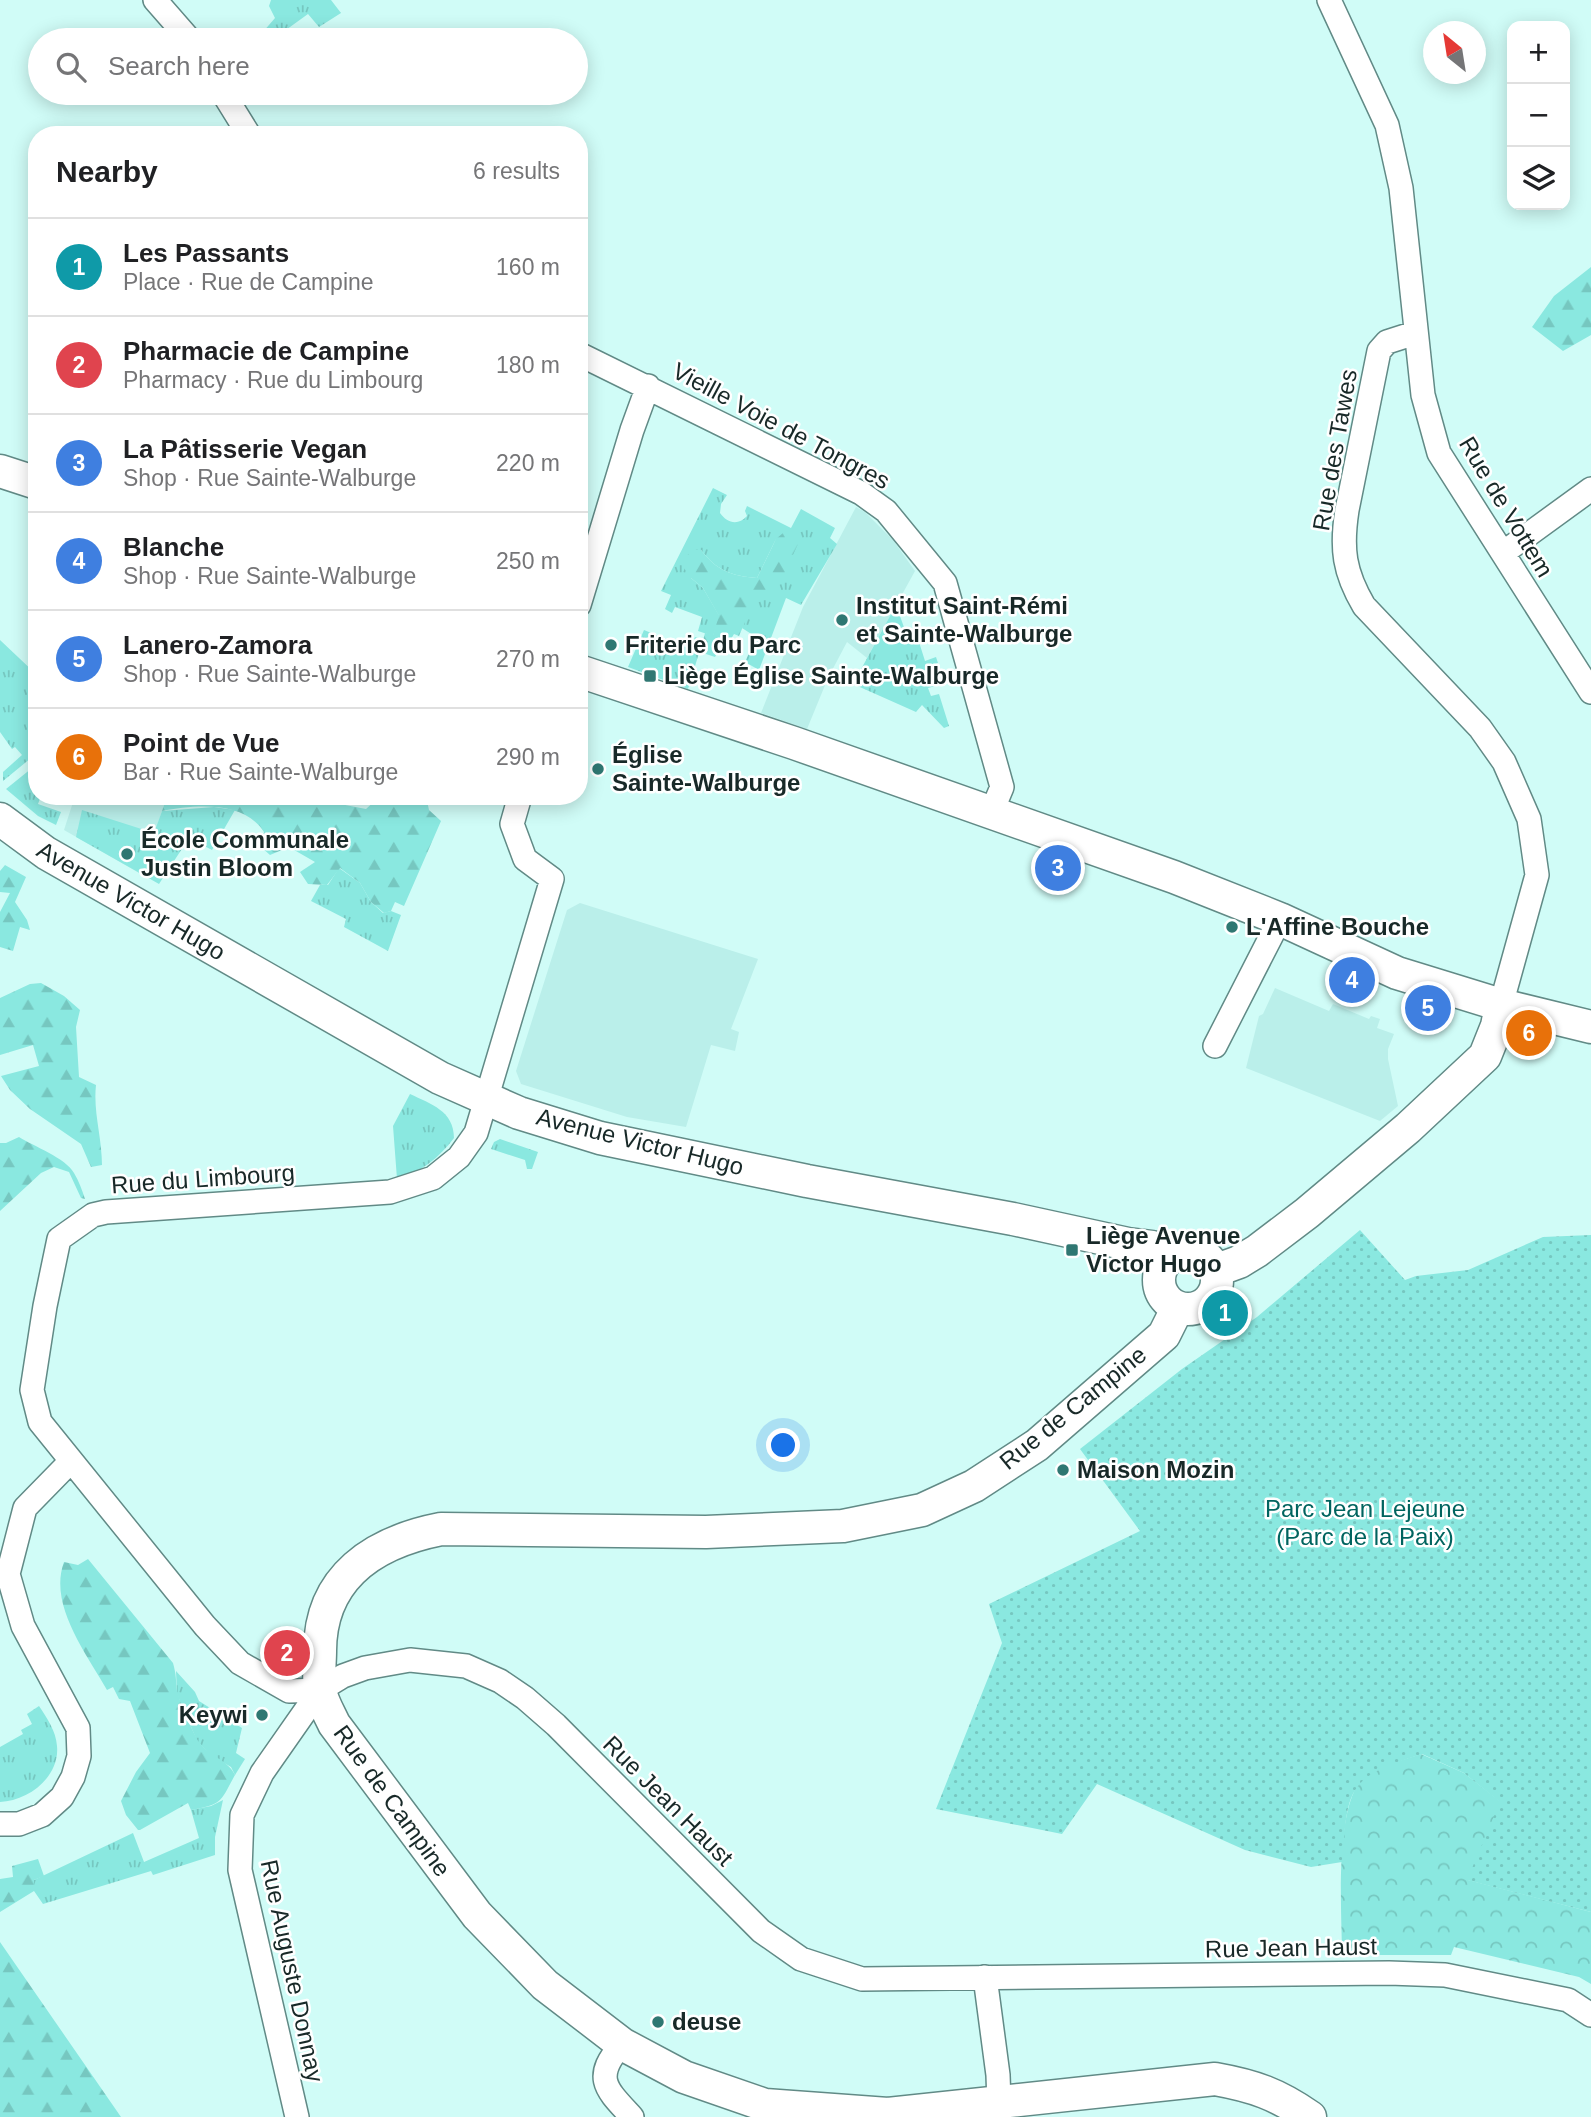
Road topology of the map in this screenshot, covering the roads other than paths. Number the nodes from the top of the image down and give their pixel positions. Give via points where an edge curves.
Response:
1 (155, 0) edge
2 (1329, 0) edge
3 (180, 28) edge
4 (230, 105) edge
5 (243, 126) edge
6 (1415, 333) junction
7 (588, 358) edge
8 (648, 386) junction
9 (0, 471) edge
10 (28, 479) edge
11 (0, 485) edge
12 (1591, 489) edge
13 (28, 492) edge
14 (1503, 553) junction
15 (588, 575) edge
16 (588, 674) edge
17 (1591, 692) edge
18 (517, 805) edge
19 (992, 811) junction
20 (0, 819) edge
21 (1280, 919) junction
22 (1501, 1005) junction
23 (1591, 1027) edge
24 (1215, 1046) dead end
25 (485, 1099) junction
26 (1099, 1238) junction
27 (1175, 1254) junction
28 (1217, 1270) junction
29 (1158, 1280) junction
30 (1177, 1309) junction
31 (70, 1462) junction
32 (320, 1690) junction
33 (0, 1824) edge
34 (985, 1977) junction
35 (1591, 2015) edge
36 (622, 2043) junction
37 (999, 2104) junction
38 (889, 2115) edge
39 (297, 2117) edge
40 (632, 2117) edge
41 (1310, 2117) edge

1 - 3 street
2 - 6 street via 1387,125 1401,188
4 - 5 street
6 - 14 street, Rue de Vottem via 1423,395 1439,453
6 - 22 street, Rue des Tawes via 1387,342 1379,351 1347,510 1345,559 1364,606 1480,728 1504,762 1529,819 1537,875
7 - 8 street, Vieille Voie de Tongres
8 - 15 street
8 - 19 street, Vieille Voie de Tongres via 861,494 905,532 945,583 1002,787
9 - 10 street
11 - 13 street
12 - 14 street
14 - 17 street, Rue de Vottem
16 - 19 street
18 - 25 street, Rue du Limbourg via 512,824 525,859 552,879
19 - 21 street
20 - 25 street, Avenue Victor Hugo via 46,853 440,1079
21 - 22 street via 1396,973
21 - 24 street
22 - 23 street
22 - 28 street via 1485,1056 1476,1065 1307,1213 1258,1251
25 - 26 street, Avenue Victor Hugo via 600,1138
25 - 31 street, Rue du Limbourg via 476,1133 459,1157 433,1178 390,1192 93,1214 59,1240 32,1390 40,1422
26 - 27 street, Avenue Victor Hugo
26 - 29 street, Avenue Victor Hugo
27 - 28 street via 1194,1252
27 - 29 street via 1160,1269
28 - 30 street via 1210,1299 1194,1309
29 - 30 street via 1160,1291
30 - 32 street, Rue de Campine via 1164,1335 1037,1444 974,1486 922,1510 843,1526 720,1531 441,1528 386,1545 342,1580 328,1604 320,1630
31 - 32 street, Rue du Limbourg via 240,1663 289,1691
31 - 33 street via 25,1508 8,1574 23,1626 78,1728 79,1756 62,1797 42,1815 19,1824
32 - 34 street, Rue Jean Haust via 365,1668 410,1660 466,1666 500,1681 545,1716 761,1931 801,1959 862,1979
32 - 36 street, Rue de Campine via 334,1724 477,1915 545,1986
32 - 39 street, Rue Auguste Donnay via 262,1773 243,1815 240,1870
34 - 35 street, Rue Jean Haust via 1445,1975 1569,2000
34 - 37 street
36 - 38 street, Rue de Campine via 684,2077 765,2105
36 - 40 street via 604,2073 607,2090
37 - 38 street, Rue de Campine
37 - 41 street, Rue de Campine via 1214,2079 1269,2092

